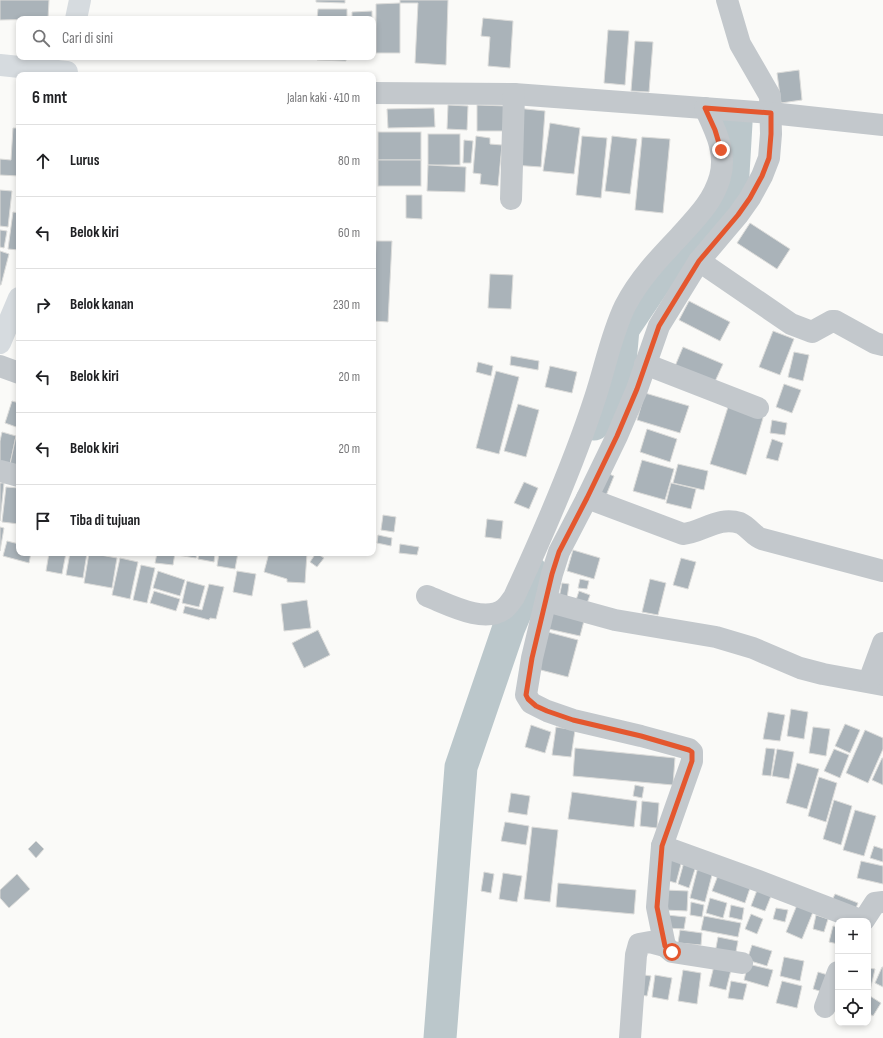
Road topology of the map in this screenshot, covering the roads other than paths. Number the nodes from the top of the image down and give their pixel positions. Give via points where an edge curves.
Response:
1 (80, 0) edge
2 (727, 0) edge
3 (77, 16) edge
4 (0, 65) edge
5 (68, 68) edge
6 (376, 93) edge
7 (514, 94) junction
8 (709, 108) junction
9 (765, 112) junction
10 (883, 125) edge
11 (511, 199) dead end
12 (699, 261) junction
13 (16, 305) edge
14 (0, 343) edge
15 (883, 345) edge
16 (645, 364) junction
17 (0, 366) edge
18 (16, 371) edge
19 (758, 408) dead end
20 (0, 471) edge
21 (16, 475) edge
22 (587, 498) junction
23 (883, 571) edge
24 (427, 596) dead end
25 (546, 602) junction
26 (883, 643) edge
27 (876, 683) edge
28 (662, 846) junction
29 (883, 902) edge
30 (855, 918) edge
31 (864, 918) edge
32 (665, 946) junction
33 (742, 963) dead end
34 (835, 980) edge
35 (825, 1007) dead end
36 (630, 1038) edge

1 - 3 main road
2 - 9 street via 740,44 770,96
4 - 5 main road
6 - 7 street
7 - 8 street
7 - 11 street
8 - 9 street
8 - 24 street via 721,150 720,177 707,205 650,268 625,307 563,485 514,598 504,609 487,615 470,612
9 - 10 street
9 - 12 street via 771,134 769,158 762,176 738,215
12 - 15 street via 791,324 813,331 835,321
12 - 16 street via 659,326
13 - 14 main road
16 - 19 street
16 - 22 street via 626,416
17 - 18 street
20 - 21 street
22 - 23 street via 683,534 722,521 739,523 762,540
22 - 25 street via 559,552
25 - 27 street via 615,620 716,637 773,655 800,668
25 - 28 street via 529,676 526,695 528,699 547,711 573,720 641,736 692,752 692,761
26 - 27 street
28 - 30 street
28 - 32 street via 657,907
29 - 31 street via 875,903
32 - 33 street via 672,952
32 - 36 street via 650,942 639,944
34 - 35 street

